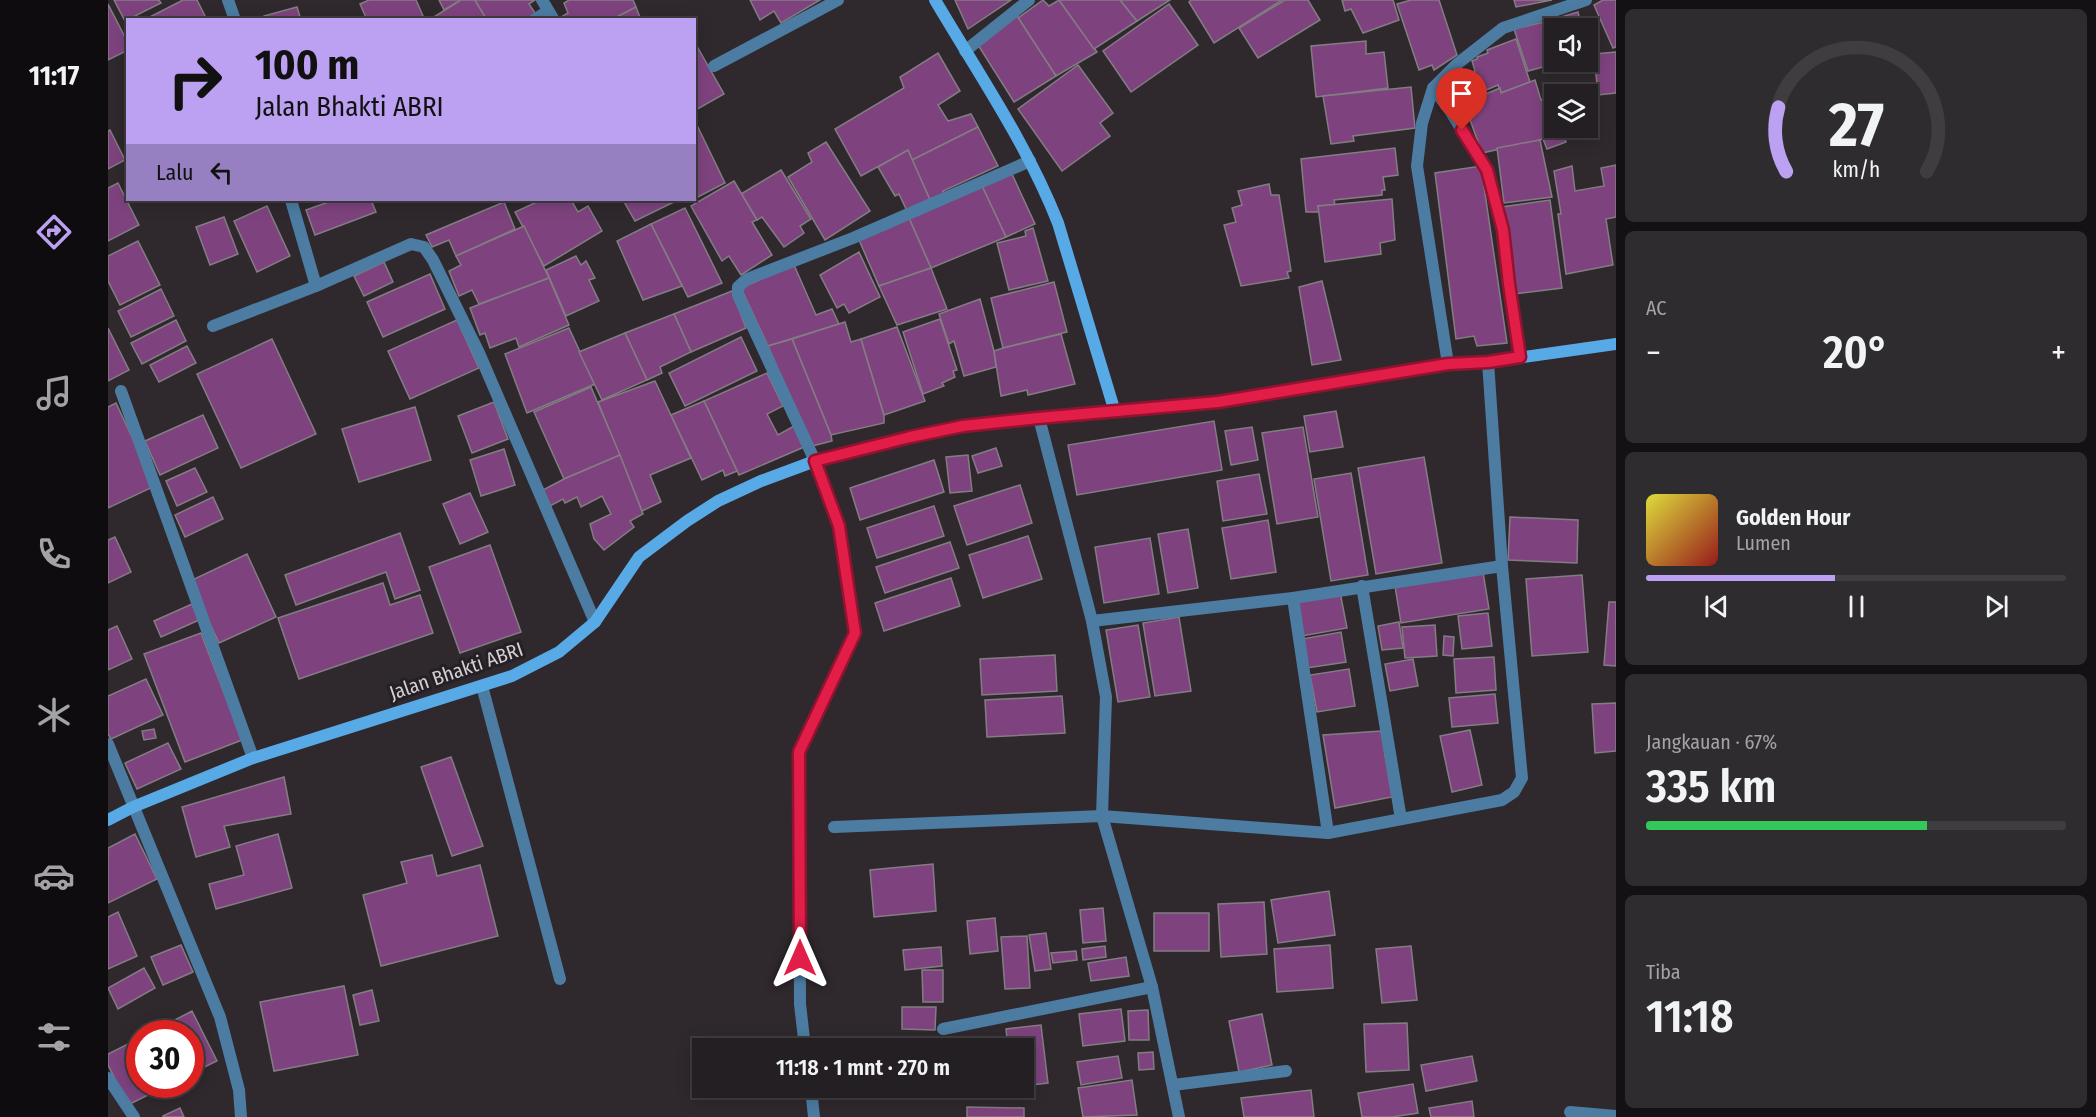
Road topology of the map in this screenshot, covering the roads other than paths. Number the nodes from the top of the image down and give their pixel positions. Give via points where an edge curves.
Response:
1 (228, 0) edge
2 (542, 0) edge
3 (838, 0) edge
4 (935, 0) edge
5 (1029, 0) edge
6 (1586, 0) edge
7 (551, 16) edge
8 (234, 18) edge
9 (965, 51) junction
10 (714, 66) dead end
11 (1433, 88) junction
12 (1030, 161) junction
13 (291, 201) edge
14 (316, 286) junction
15 (213, 326) dead end
16 (1616, 344) edge
17 (1520, 357) junction
18 (1488, 362) junction
19 (1448, 364) junction
20 (121, 391) dead end
21 (1114, 412) junction
22 (1038, 418) junction
23 (815, 461) junction
24 (1502, 566) junction
25 (1362, 586) junction
26 (1293, 598) junction
27 (1092, 621) junction
28 (595, 622) junction
29 (482, 686) junction
30 (108, 744) edge
31 (253, 758) junction
32 (133, 807) junction
33 (1102, 816) junction
34 (1401, 819) junction
35 (108, 820) edge
36 (834, 827) dead end
37 (1328, 833) junction
38 (560, 979) dead end
39 (1152, 987) junction
40 (943, 1029) dead end
41 (805, 1038) edge
42 (1286, 1071) dead end
43 (108, 1078) edge
44 (1173, 1085) junction
45 (811, 1098) edge
46 (1570, 1112) dead end
47 (1616, 1116) edge
48 (134, 1117) edge
49 (240, 1117) edge
50 (814, 1117) edge
51 (1179, 1117) edge

1 - 8 street
2 - 7 street
3 - 10 street
4 - 9 street
5 - 9 street
6 - 11 street via 1503,28 1457,63
9 - 12 street
11 - 17 street via 1487,170 1503,230
11 - 19 street via 1422,123 1417,166
12 - 21 street via 1058,223
12 - 23 street via 747,279 738,287 738,295
13 - 14 street
14 - 15 street
14 - 28 street via 411,244 424,247 479,353
16 - 17 street, Jalan Bhakti ABRI
17 - 18 street, Jalan Bhakti ABRI
18 - 19 street, Jalan Bhakti ABRI
18 - 24 street
19 - 21 street, Jalan Bhakti ABRI via 1218,402
20 - 31 street
21 - 22 street, Jalan Bhakti ABRI
22 - 23 street, Jalan Bhakti ABRI via 963,426
22 - 27 street
23 - 28 street, Jalan Bhakti ABRI via 718,501 687,521 639,557
23 - 41 street via 839,526 855,633 799,752 800,1004
24 - 25 street
24 - 34 street via 1522,778 1514,792 1502,800
25 - 26 street
25 - 34 street
26 - 27 street
26 - 37 street
27 - 33 street via 1106,697
28 - 29 street, Jalan Bhakti ABRI via 559,652
29 - 31 street, Jalan Bhakti ABRI
29 - 38 street
30 - 32 street
31 - 32 street, Jalan Bhakti ABRI
32 - 35 street, Jalan Bhakti ABRI
32 - 49 street via 220,1017 239,1090
33 - 36 street
33 - 37 street
33 - 39 street
34 - 37 street
39 - 40 street
39 - 44 street
42 - 44 street
43 - 48 street
44 - 51 street
45 - 50 street
46 - 47 street

